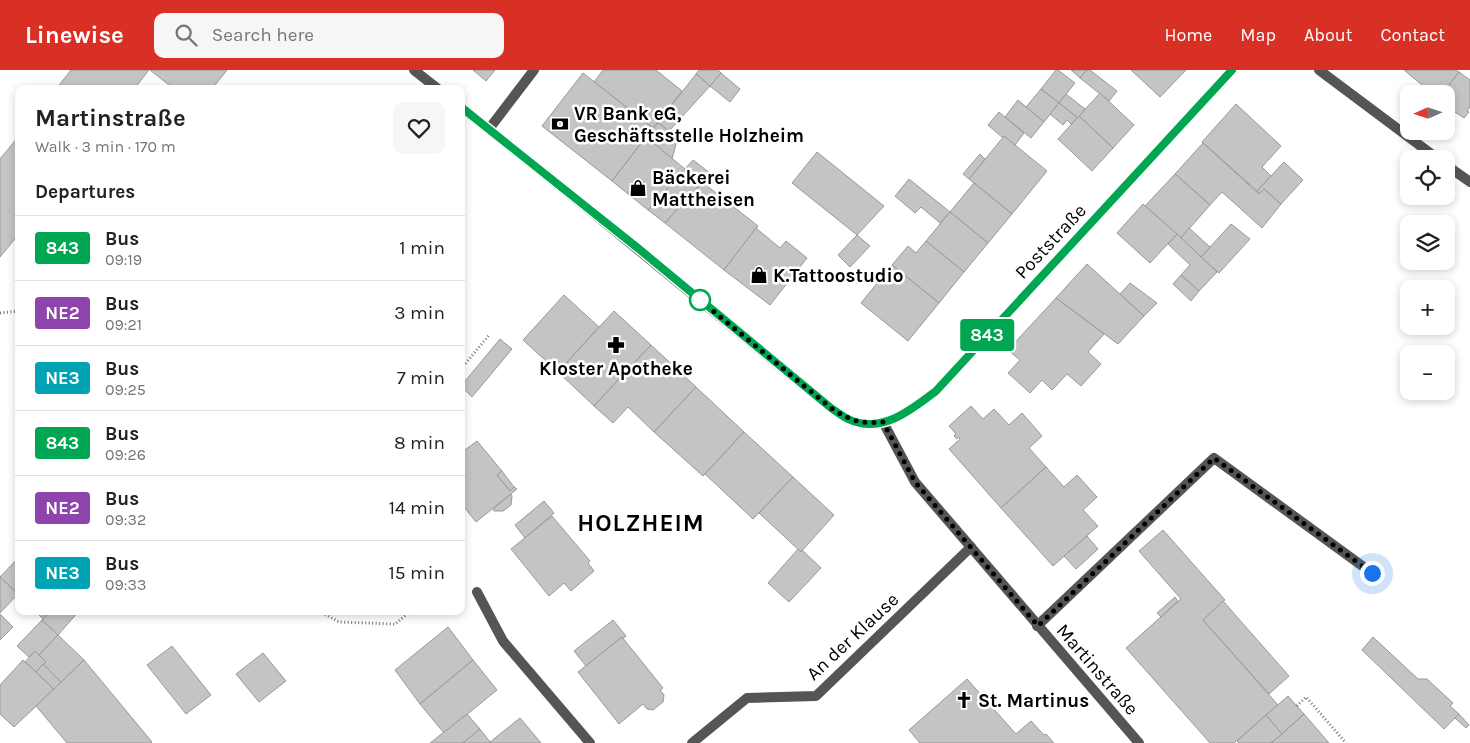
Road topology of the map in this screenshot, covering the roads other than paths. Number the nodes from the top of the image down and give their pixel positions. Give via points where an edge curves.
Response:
1 (414, 70) edge
2 (534, 70) edge
3 (1232, 70) edge
4 (1319, 70) edge
5 (433, 85) edge
6 (465, 110) edge
7 (490, 129) junction
8 (1426, 150) edge
9 (1455, 171) edge
10 (1470, 182) edge
11 (883, 422) junction
12 (972, 547) junction
13 (1372, 573) dead end
14 (477, 592) dead end
15 (1038, 626) junction
16 (590, 743) edge
17 (692, 743) edge
18 (1139, 743) edge

1 - 5 street
2 - 7 street
3 - 11 street, Poststraße via 936,391 900,417
4 - 8 street
6 - 7 street
7 - 11 street via 831,408 848,419 864,423
9 - 10 street
11 - 12 street, Martinstraße via 915,482
12 - 15 street, Martinstraße
12 - 17 street, An der Klause via 816,696 746,698
13 - 15 street via 1214,458
14 - 16 street via 503,641
15 - 18 street, Martinstraße

